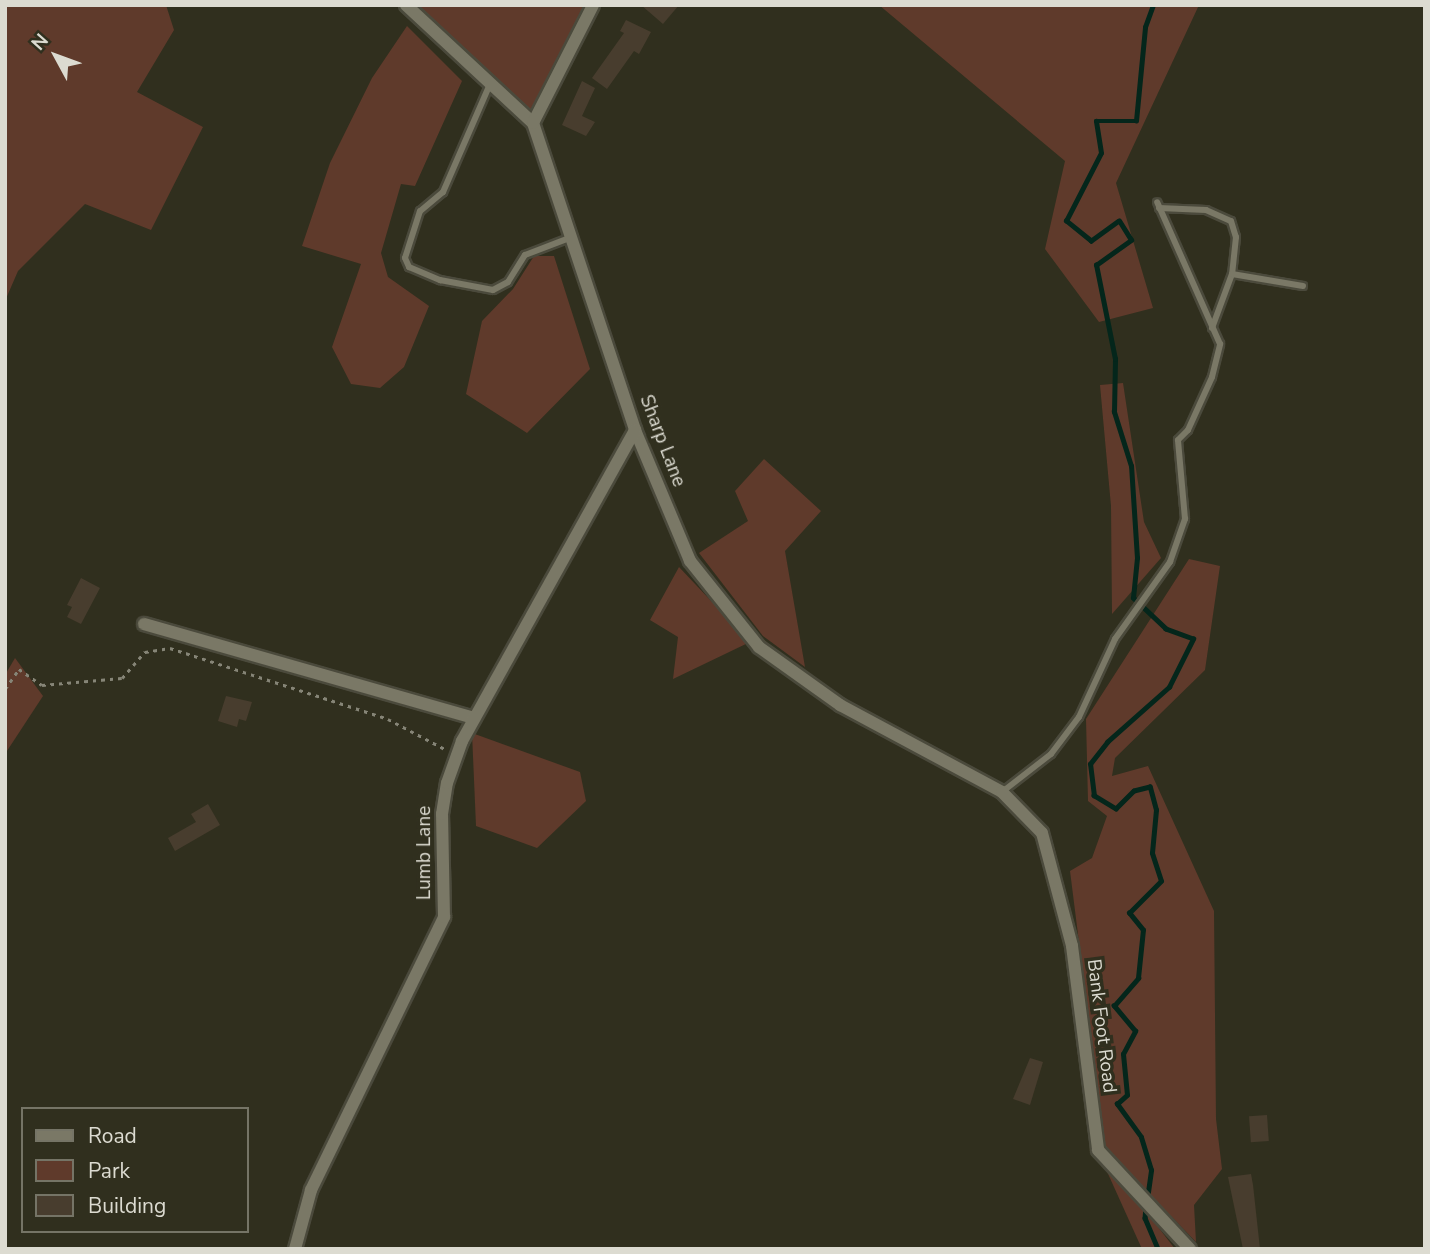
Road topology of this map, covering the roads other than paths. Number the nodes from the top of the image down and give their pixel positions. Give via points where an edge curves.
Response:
1 (406, 5) edge
2 (593, 5) edge
3 (491, 84) junction
4 (533, 123) junction
5 (572, 237) junction
6 (1231, 274) junction
7 (1303, 286) dead end
8 (1212, 328) junction
9 (635, 430) junction
10 (144, 624) dead end
11 (474, 718) junction
12 (1002, 792) junction
13 (295, 1249) edge
14 (1190, 1249) edge

1 - 3 street, Sharp Lane
2 - 4 street
3 - 4 street, Sharp Lane
3 - 5 lane via 443,192 420,211 407,264 416,273 493,290 508,282 525,255
4 - 5 street, Sharp Lane
5 - 9 street, Sharp Lane
6 - 7 lane
6 - 8 lane
6 - 8 lane via 1236,237 1231,221 1206,210 1158,205
8 - 12 lane via 1220,344 1212,377 1188,430 1178,440 1185,519 1170,562 1104,659 1079,717 1051,754
9 - 11 street, Lumb Lane
9 - 12 street, Sharp Lane via 690,561 759,648 840,705
10 - 11 street
11 - 13 street, Lumb Lane via 447,783 442,814 444,917 311,1190
12 - 14 street, Bank Foot Road via 1042,833 1072,946 1098,1150

